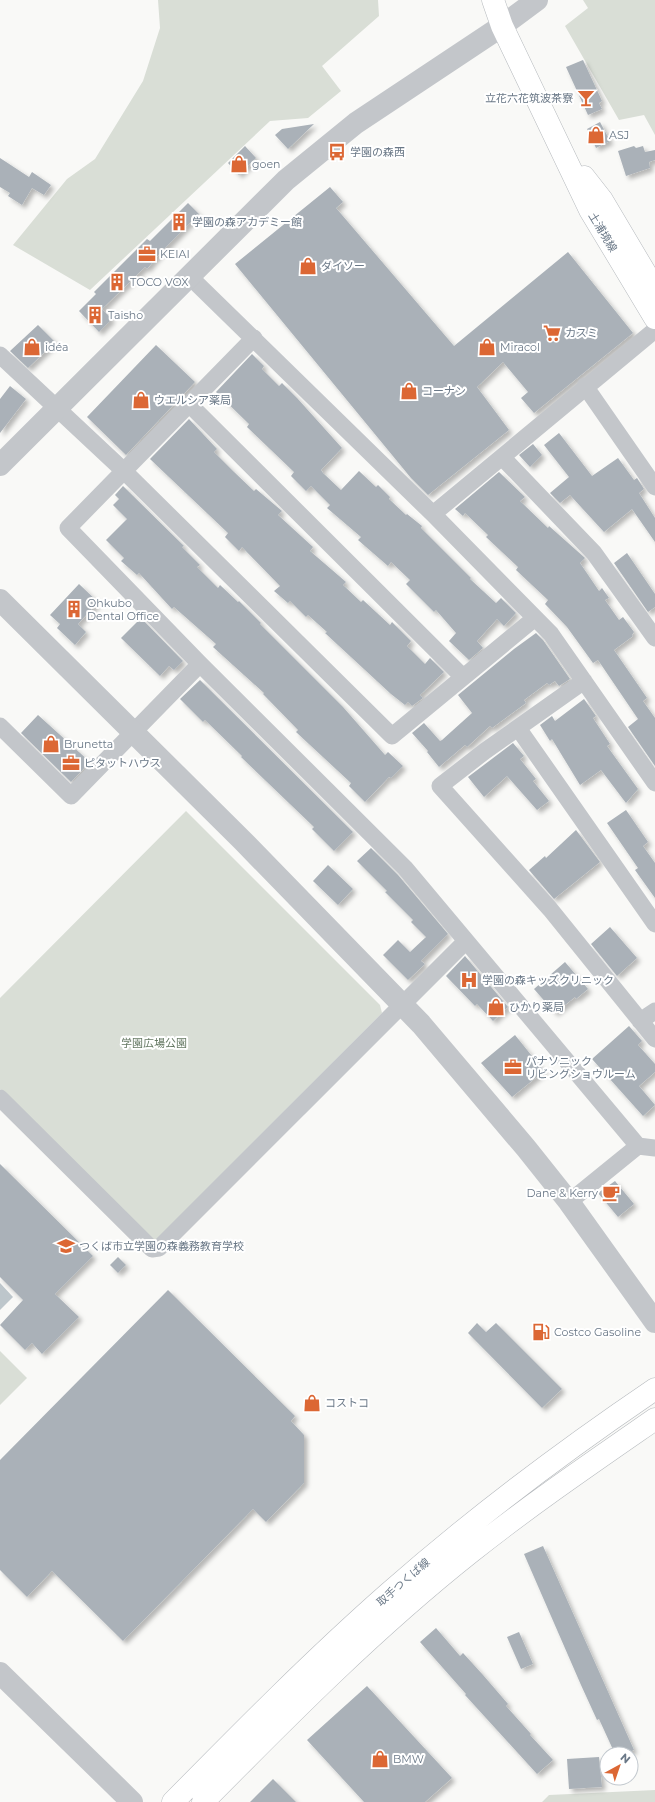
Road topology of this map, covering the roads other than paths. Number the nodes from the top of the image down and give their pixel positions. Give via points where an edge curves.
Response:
1 (493, 0) edge
2 (537, 0) edge
3 (502, 26) junction
4 (557, 143) junction
5 (189, 276) junction
6 (655, 289) edge
7 (655, 318) edge
8 (655, 330) edge
9 (254, 338) junction
10 (0, 355) edge
11 (585, 386) junction
12 (189, 404) junction
13 (57, 408) junction
14 (502, 457) junction
15 (0, 465) edge
16 (124, 470) junction
17 (655, 487) edge
18 (433, 514) junction
19 (0, 600) edge
20 (536, 618) junction
21 (655, 638) edge
22 (200, 664) junction
23 (463, 678) junction
24 (584, 681) junction
25 (0, 726) edge
26 (518, 728) junction
27 (132, 732) junction
28 (655, 783) edge
29 (655, 924) edge
30 (466, 941) junction
31 (402, 1004) junction
32 (655, 1011) edge
33 (640, 1021) junction
34 (655, 1039) edge
35 (0, 1098) edge
36 (638, 1146) junction
37 (655, 1148) edge
38 (569, 1202) junction
39 (655, 1322) edge
40 (655, 1389) edge
41 (655, 1419) edge
42 (0, 1673) edge
43 (132, 1802) edge
44 (173, 1802) edge
45 (203, 1802) edge

1 - 3 main road, 土浦境線
2 - 3 street
3 - 4 main road, 土浦境線
3 - 5 street via 392,97 320,151 286,180
4 - 6 main road, 土浦境線 via 602,200
4 - 7 main road, 土浦境線 via 590,210
5 - 9 street
5 - 13 street
8 - 11 street
9 - 12 street
9 - 18 street
10 - 13 street
11 - 14 street
11 - 17 street
12 - 16 street
12 - 23 street
13 - 15 street
13 - 16 street
14 - 18 street
14 - 21 street via 594,552
16 - 22 street via 68,528
16 - 23 street via 392,736
18 - 20 street
19 - 27 street
20 - 23 street
20 - 24 street via 551,634
22 - 27 street
22 - 30 street via 405,868
24 - 26 street
24 - 28 street
25 - 27 street via 70,796
26 - 29 street
26 - 33 street via 440,786 550,909
27 - 31 street via 244,841
30 - 31 street
30 - 36 street
31 - 35 street via 159,1248 152,1249
31 - 38 street via 517,1137
32 - 33 street
33 - 34 street
36 - 37 street
36 - 38 street
38 - 39 street
40 - 44 main road, 取手つくば線 via 561,1454 388,1594
41 - 45 main road, 取手つくば線 via 470,1552 403,1609 329,1678
42 - 43 street

